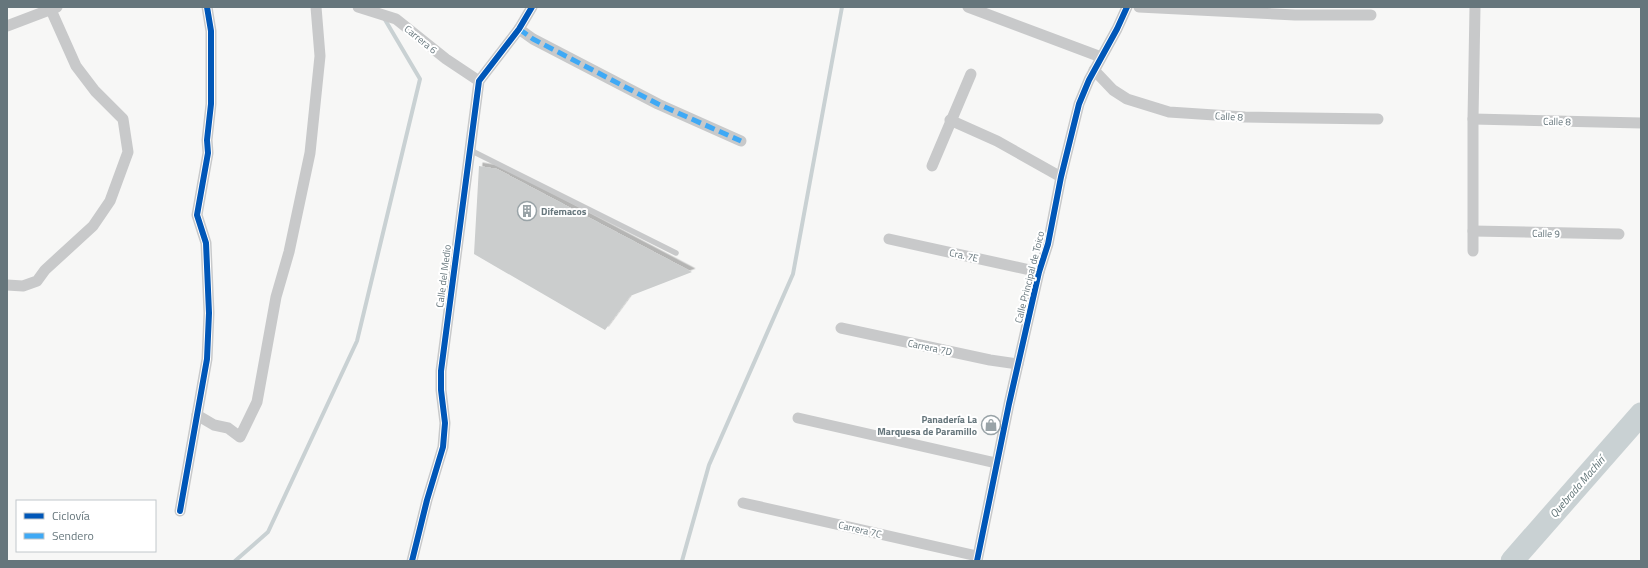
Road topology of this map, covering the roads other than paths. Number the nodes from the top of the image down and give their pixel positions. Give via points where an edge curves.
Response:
1 (207, 7) edge
2 (316, 7) edge
3 (358, 7) edge
4 (532, 7) edge
5 (968, 7) edge
6 (1128, 7) edge
7 (1139, 7) edge
8 (1475, 7) edge
9 (54, 9) edge
10 (1371, 15) dead end
11 (7, 26) edge
12 (519, 29) junction
13 (1101, 58) junction
14 (1094, 70) junction
15 (971, 74) dead end
16 (479, 81) junction
17 (1473, 119) junction
18 (950, 120) junction
19 (1378, 120) dead end
20 (1641, 123) edge
21 (741, 141) dead end
22 (469, 150) junction
23 (932, 166) dead end
24 (1061, 177) junction
25 (1474, 231) junction
26 (1619, 234) dead end
27 (889, 239) dead end
28 (1473, 251) dead end
29 (676, 252) dead end
30 (1039, 272) junction
31 (7, 285) edge
32 (841, 328) dead end
33 (1018, 364) junction
34 (197, 415) junction
35 (798, 418) dead end
36 (996, 463) junction
37 (743, 503) dead end
38 (180, 511) dead end
39 (977, 558) edge
40 (412, 561) edge

1 - 34 street via 211,31 211,104 208,153 196,215 206,243 209,313 207,359
2 - 34 street via 320,56 310,154 289,252 276,297 257,402 240,437 228,428 214,425
3 - 16 street, Carrera 6 via 396,19 446,59
4 - 12 street, Calle del Medio
5 - 13 street
6 - 13 street, Calle Principal de Toico
7 - 10 street via 1295,15
8 - 17 street
9 - 11 street
9 - 31 street via 76,66 95,91 123,119 128,152 110,201 93,226 45,270 37,281 23,286
12 - 16 street, Calle del Medio
12 - 21 street via 533,39 658,104
13 - 14 street, Calle Principal de Toico
14 - 19 street, Calle 8 via 1113,90 1127,99 1169,112 1245,118
14 - 24 street, Calle Principal de Toico via 1079,104
15 - 18 street
16 - 22 street, Calle del Medio
17 - 20 street, Calle 8
17 - 25 street
18 - 23 street
18 - 24 street via 997,141
22 - 29 lane
22 - 40 street, Calle del Medio via 441,371 445,423 443,447
24 - 30 street, Calle Principal de Toico via 1048,244
25 - 26 street, Calle 9
25 - 28 street
27 - 30 street, Cra. 7E
30 - 33 street, Calle Principal de Toico
32 - 33 street, Carrera 7D
33 - 36 street, Calle Principal de Toico
34 - 38 street
35 - 36 street
36 - 39 street, Calle Principal de Toico
37 - 39 street, Carrera 7C

